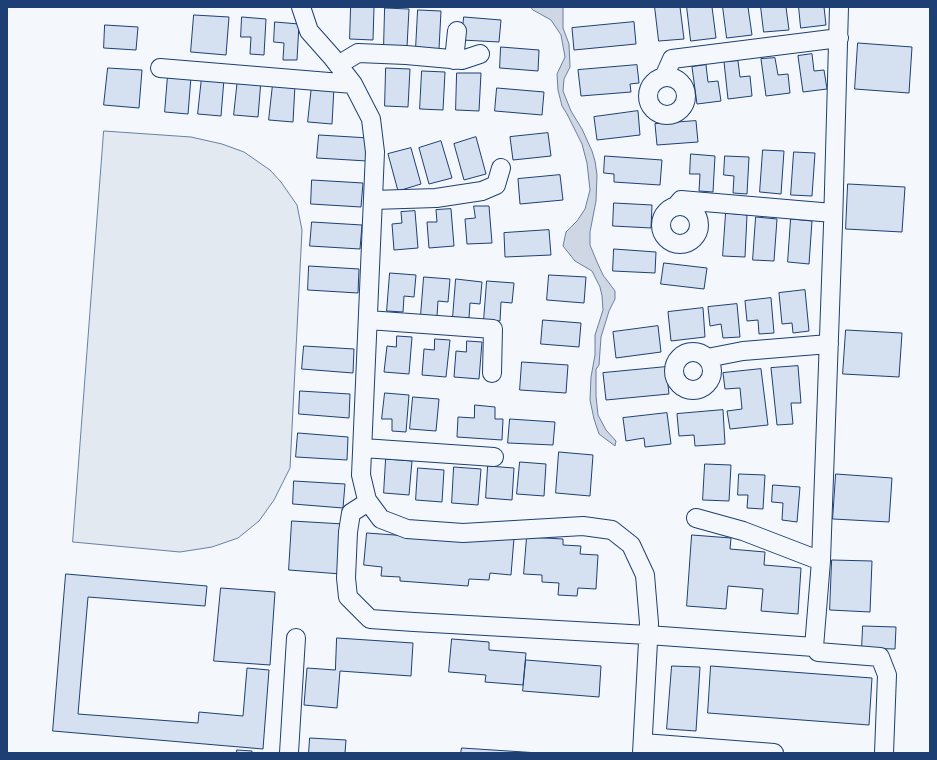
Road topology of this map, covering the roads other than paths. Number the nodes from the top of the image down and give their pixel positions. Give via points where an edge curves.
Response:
1 (301, 7) edge
2 (839, 7) edge
3 (457, 31) dead end
4 (839, 38) junction
5 (480, 54) dead end
6 (454, 60) junction
7 (338, 65) junction
8 (160, 68) dead end
9 (664, 77) dead end
10 (353, 84) junction
11 (501, 168) dead end
12 (373, 200) junction
13 (675, 207) dead end
14 (833, 213) junction
15 (368, 320) junction
16 (829, 344) junction
17 (707, 358) dead end
18 (492, 373) dead end
19 (363, 448) junction
20 (494, 457) dead end
21 (368, 502) junction
22 (696, 518) dead end
23 (821, 561) junction
24 (648, 635) junction
25 (296, 638) dead end
26 (814, 647) junction
27 (642, 748) edge
28 (289, 753) edge
29 (774, 753) edge
30 (884, 753) edge

1 - 7 street via 309,31
2 - 4 street
3 - 6 street
4 - 9 street via 672,59
4 - 14 street
5 - 6 street
6 - 7 street via 358,53
7 - 10 street
8 - 10 street
10 - 12 street via 371,119 375,152
11 - 12 street via 496,185 482,192 436,198
12 - 15 street
13 - 14 street via 681,200
14 - 16 street
15 - 18 street via 493,329
15 - 19 street
16 - 17 street via 743,351
16 - 23 street
19 - 20 street
19 - 21 street via 361,475
21 - 24 street via 381,518 407,529 463,533 583,526 612,530 631,545 645,575
21 - 24 street via 351,514 346,578 348,597 370,619
22 - 23 street via 743,530
23 - 26 street
24 - 26 street
24 - 27 street
25 - 28 street
26 - 30 street via 818,652 880,657 887,675
27 - 29 street

